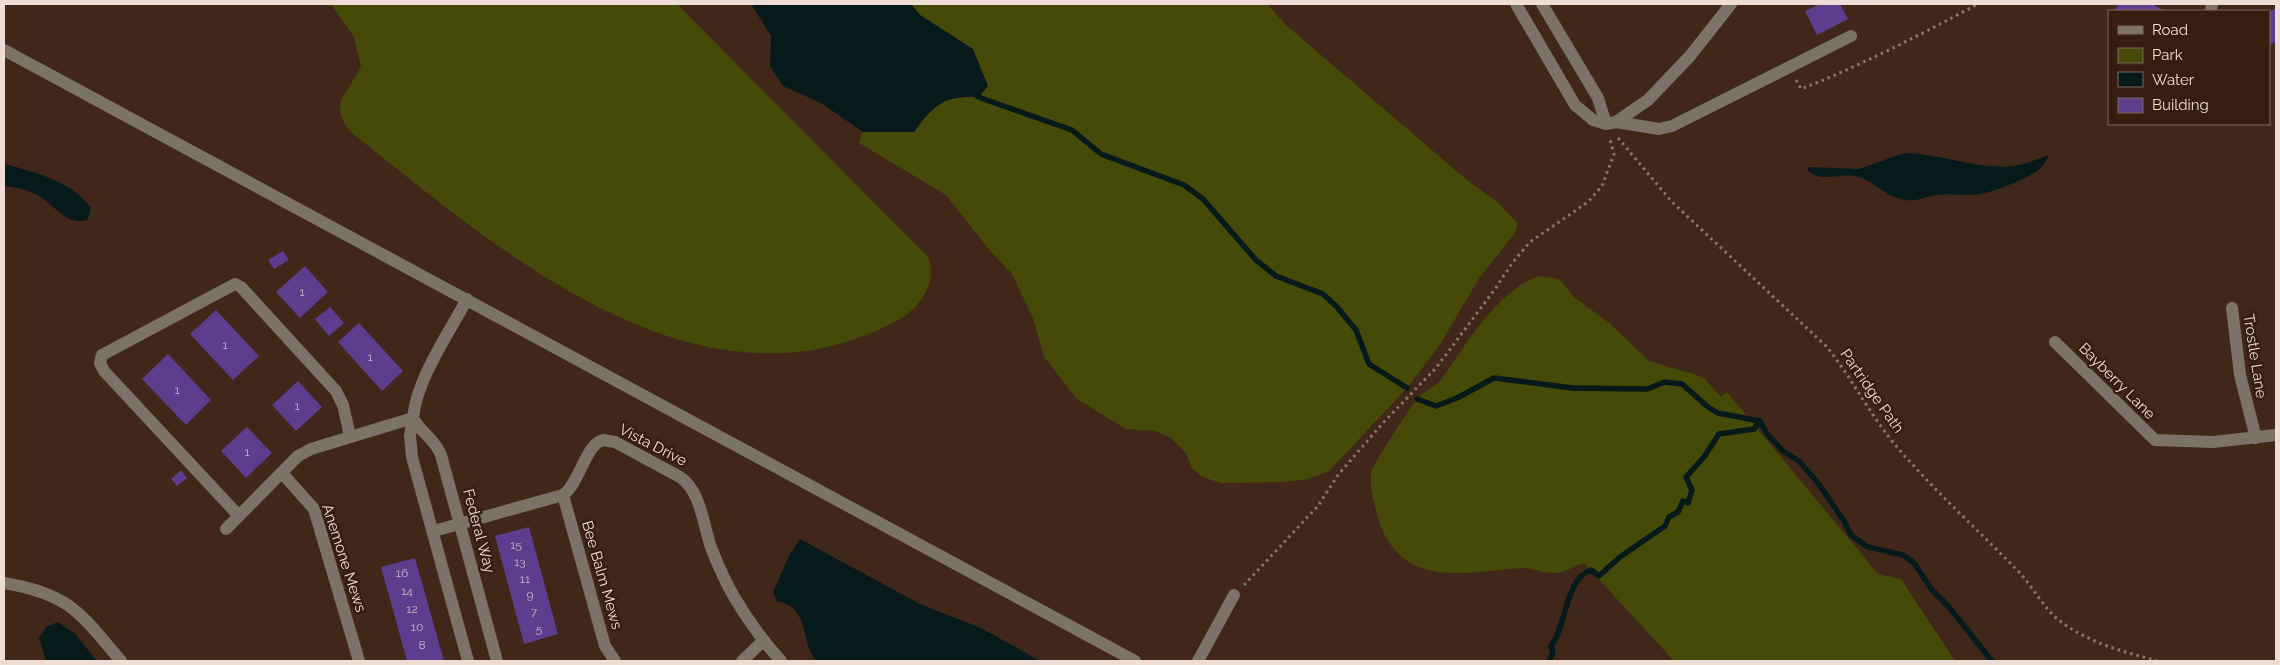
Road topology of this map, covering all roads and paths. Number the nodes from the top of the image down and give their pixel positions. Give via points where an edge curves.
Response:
1 (1516, 4) edge
2 (1542, 4) edge
3 (1731, 4) edge
4 (1978, 4) edge
5 (1851, 36) dead end
6 (4, 50) edge
7 (1789, 67) junction
8 (1611, 123) junction
9 (467, 299) junction
10 (2232, 308) dead end
11 (2056, 342) dead end
12 (413, 418) junction
13 (2276, 435) edge
14 (350, 436) junction
15 (2256, 438) junction
16 (282, 472) junction
17 (563, 495) junction
18 (240, 516) junction
19 (460, 523) junction
20 (226, 528) dead end
21 (434, 531) junction
22 (4, 583) edge
23 (1234, 595) joint
24 (763, 641) junction
25 (121, 661) edge
26 (358, 661) edge
27 (468, 661) edge
28 (497, 661) edge
29 (615, 661) edge
30 (742, 661) edge
31 (781, 661) edge
32 (1135, 661) edge
33 (1198, 661) edge
34 (2158, 661) edge

1 - 8 street via 1575,105 1588,118
2 - 8 street
3 - 8 street via 1690,56 1648,100
4 - 7 path via 1882,54 1801,89
5 - 7 street
6 - 9 street via 169,142
7 - 8 street via 1672,126 1658,129
8 - 23 path via 1614,154 1602,186 1588,202 1530,242 1512,262 1436,368 1338,475 1318,506 1290,538
8 - 34 path, Partridge Path via 1672,202 1828,347 1867,408 1893,441 2028,581 2059,620 2080,635
9 - 12 street via 426,374 414,402
9 - 32 street
10 - 15 street, Trostle Lane via 2240,375
11 - 15 street, Bayberry Lane via 2155,440 2196,442
12 - 14 street
12 - 19 street, Federal Way via 418,428 438,447
12 - 21 street via 410,436 412,457
13 - 15 street, Bayberry Lane
14 - 16 street via 311,448
14 - 18 street via 344,405 336,391 235,284 102,355 100,363 104,371
16 - 18 street
16 - 26 street, Anemone Mews via 314,509
17 - 19 street
17 - 24 street, Vista Drive via 573,485 591,449 603,440 615,442 686,481 733,595
17 - 29 street, Bee Balm Mews via 605,646
18 - 20 street
19 - 21 street
19 - 28 street, Federal Way
21 - 27 street
22 - 25 street via 58,597 80,613
23 - 33 street
24 - 30 street
24 - 31 street, Vista Drive

